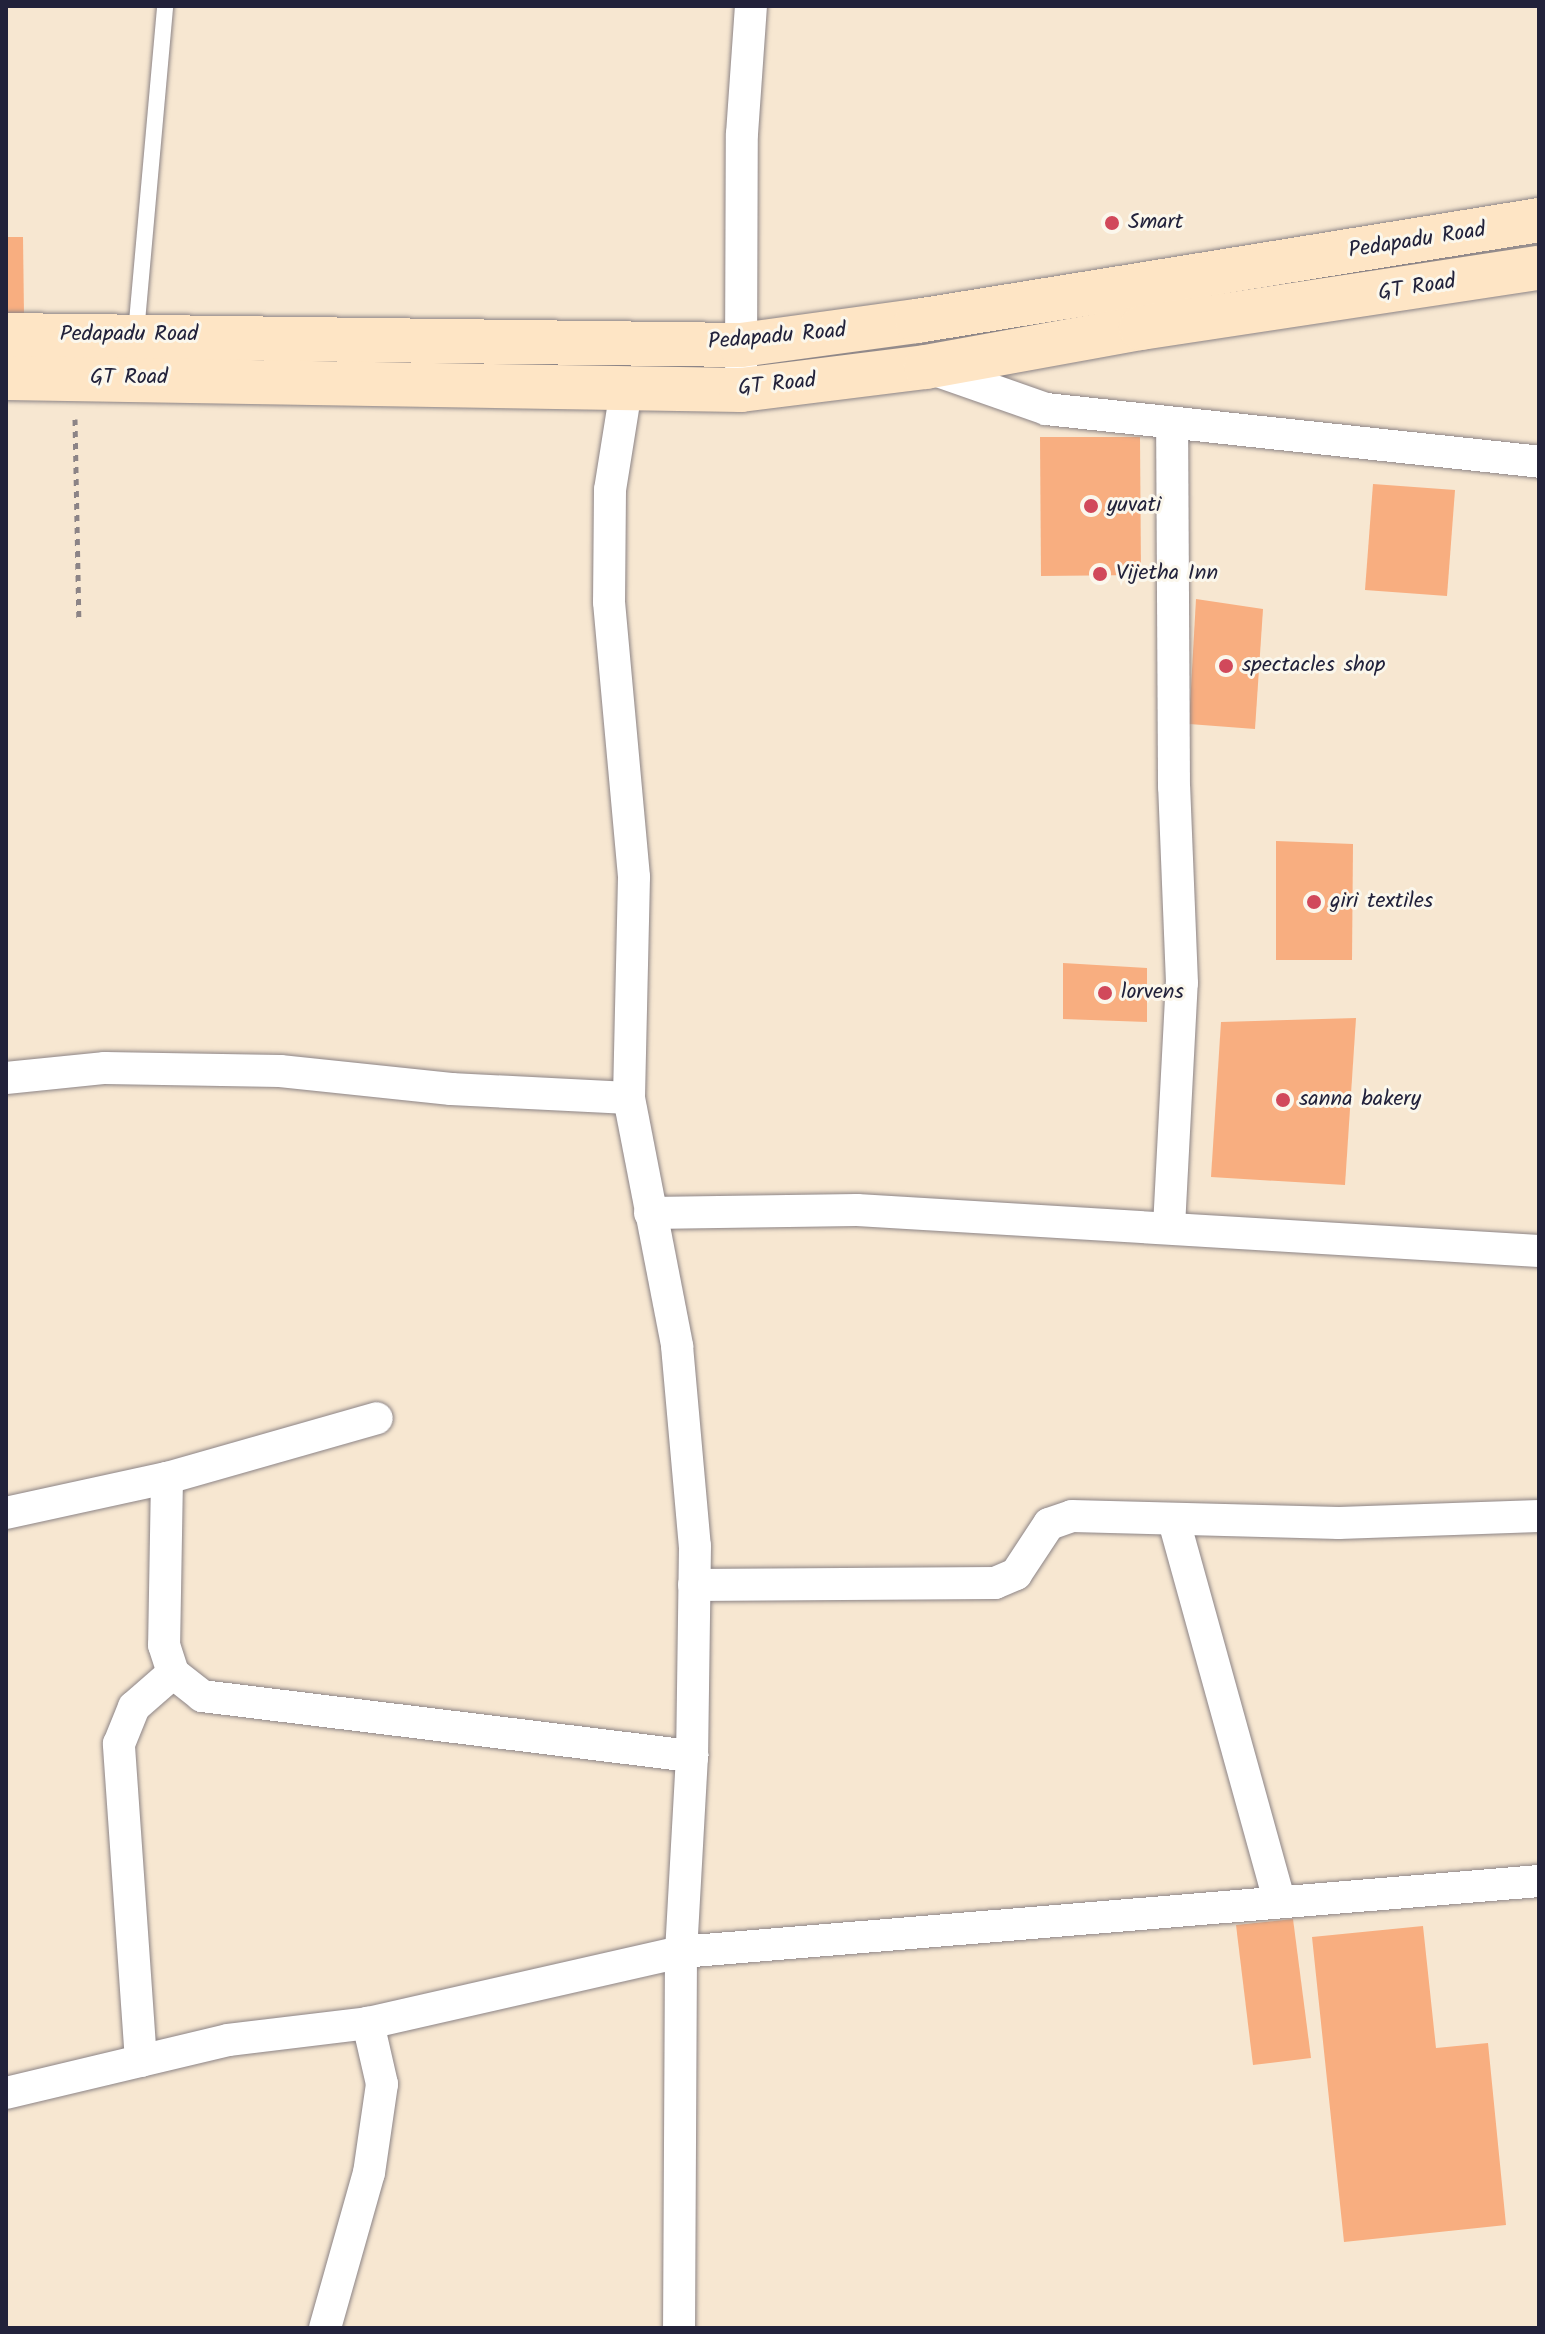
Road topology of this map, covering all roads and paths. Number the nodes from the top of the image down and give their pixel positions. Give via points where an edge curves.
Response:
1 (165, 6) edge
2 (751, 6) edge
3 (1539, 220) edge
4 (1539, 268) edge
5 (6, 335) edge
6 (136, 335) junction
7 (741, 345) junction
8 (926, 367) junction
9 (6, 378) edge
10 (74, 378) junction
11 (626, 390) junction
12 (741, 390) junction
13 (1172, 423) junction
14 (1539, 462) edge
15 (79, 622) dead end
16 (6, 1078) edge
17 (629, 1098) junction
18 (650, 1213) junction
19 (1169, 1227) junction
20 (1539, 1251) edge
21 (377, 1418) dead end
22 (167, 1478) junction
23 (6, 1513) edge
24 (1539, 1516) edge
25 (1174, 1521) junction
26 (694, 1585) junction
27 (173, 1673) junction
28 (692, 1756) junction
29 (1539, 1881) edge
30 (1279, 1900) junction
31 (681, 1952) junction
32 (368, 2023) junction
33 (141, 2061) junction
34 (6, 2093) edge
35 (325, 2328) edge
36 (679, 2328) edge

1 - 6 lane
2 - 7 street via 742,134
3 - 7 main road, Pedapadu Road
4 - 8 main road, GT Road via 1141,328
5 - 6 main road, Pedapadu Road
6 - 7 main road, Pedapadu Road
7 - 12 street
8 - 12 main road, GT Road
8 - 13 street via 1046,409
9 - 10 main road, GT Road
10 - 11 main road, GT Road
10 - 15 path
11 - 12 main road, GT Road
11 - 17 street via 610,490 609,602 634,877
13 - 14 street
13 - 19 street via 1174,787 1182,983
16 - 17 street via 105,1068 280,1071 451,1089
17 - 18 street
18 - 19 street via 857,1210
18 - 26 street via 677,1346
19 - 20 street
21 - 22 street
22 - 23 street
22 - 27 street via 164,1645
24 - 25 street via 1339,1523
25 - 26 street via 1072,1516 1049,1524 1016,1574 995,1583
25 - 30 street
26 - 28 street
27 - 28 street via 202,1696
27 - 33 street via 134,1707 119,1744
28 - 31 street
29 - 30 street
30 - 31 street
31 - 32 street
31 - 36 street
32 - 33 street via 228,2040
32 - 35 street via 382,2084 341,2287
33 - 34 street

